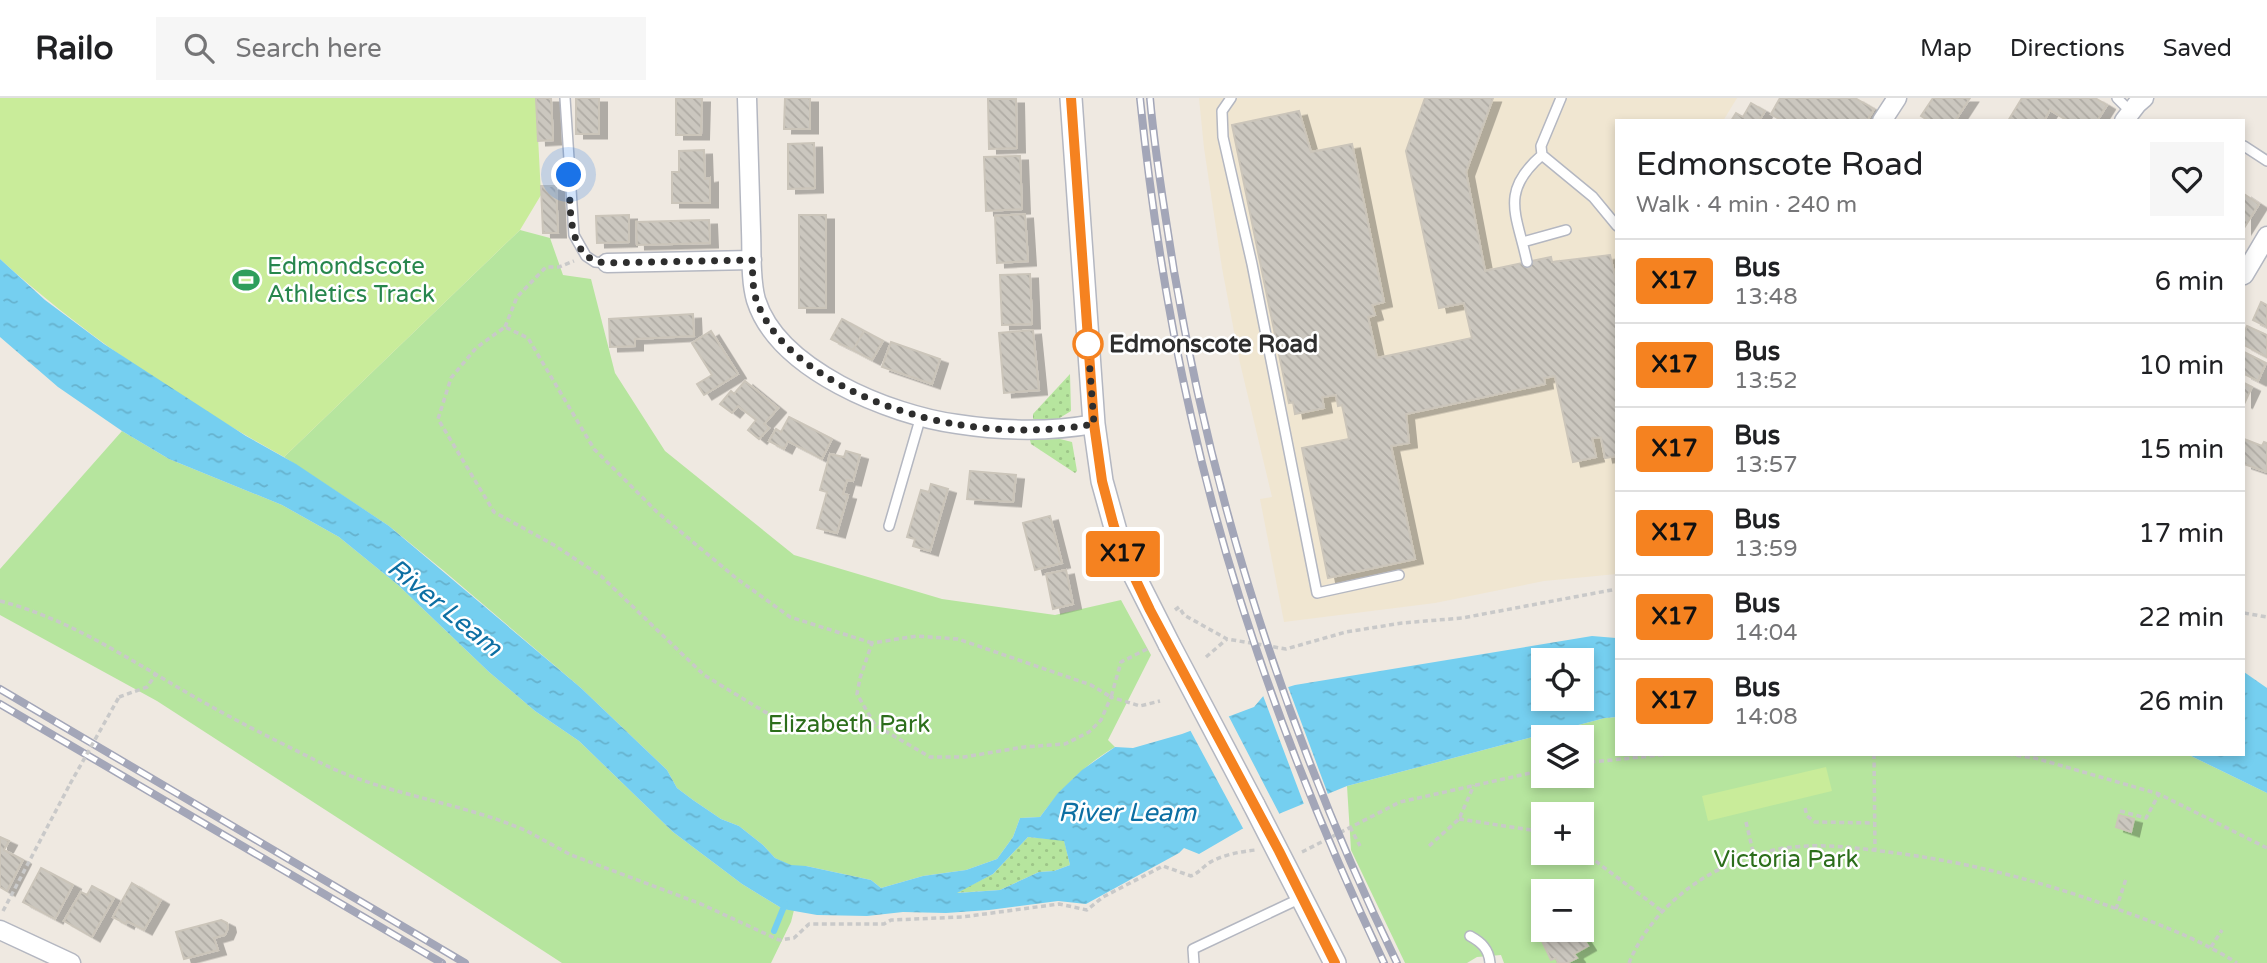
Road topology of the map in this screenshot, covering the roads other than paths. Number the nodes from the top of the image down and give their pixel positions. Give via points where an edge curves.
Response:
1 (565, 98) edge
2 (747, 98) edge
3 (1071, 98) edge
4 (1231, 98) edge
5 (1561, 98) edge
6 (1897, 98) edge
7 (2117, 98) edge
8 (2144, 98) edge
9 (2128, 116) edge
10 (1883, 119) edge
11 (2245, 147) edge
12 (1542, 155) junction
13 (2267, 161) edge
14 (1615, 224) edge
15 (1566, 230) dead end
16 (2267, 236) edge
17 (1523, 242) junction
18 (752, 260) junction
19 (1527, 262) dead end
20 (607, 263) joint
21 (2245, 273) edge
22 (921, 416) junction
23 (1094, 424) junction
24 (889, 526) dead end
25 (1399, 575) dead end
26 (1302, 897) junction
27 (0, 930) edge
28 (1318, 932) junction
29 (1469, 936) dead end
30 (71, 963) edge
31 (1194, 963) edge
32 (1323, 963) edge
33 (1335, 963) edge
34 (1490, 963) edge

1 - 20 lane via 574,235 586,256
2 - 18 street
3 - 23 street
4 - 25 lane via 1222,111 1223,137 1317,593
5 - 12 lane via 1541,146
6 - 10 street
7 - 9 lane
8 - 9 street
11 - 13 lane
12 - 14 lane via 1593,197
12 - 17 lane via 1530,166 1514,196
15 - 17 lane
16 - 21 street
17 - 19 lane
18 - 20 street
18 - 22 street via 756,300 785,346 849,388
22 - 23 street via 1007,429
22 - 24 lane
23 - 26 street, bridge via 1102,481 1121,549 1150,610 1160,646 1265,843
26 - 28 street
26 - 31 lane via 1193,949
27 - 30 street
28 - 32 street
28 - 33 street
29 - 34 lane via 1485,947

